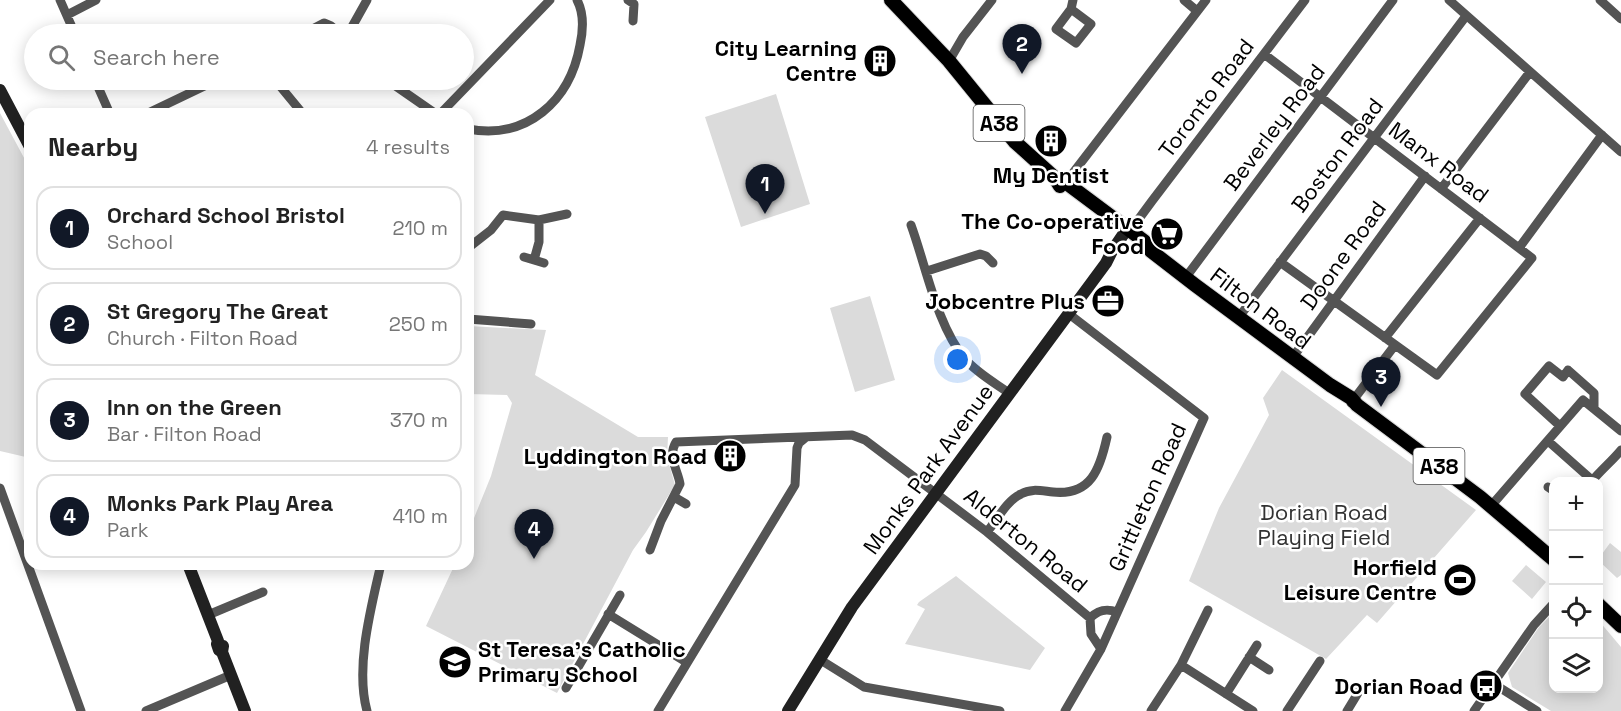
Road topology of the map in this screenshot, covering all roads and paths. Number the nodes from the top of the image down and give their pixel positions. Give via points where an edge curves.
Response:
1 (60, 0) edge
2 (96, 0) edge
3 (367, 0) edge
4 (550, 0) edge
5 (577, 0) edge
6 (628, 0) edge
7 (891, 0) edge
8 (992, 0) edge
9 (1184, 0) edge
10 (1206, 0) edge
11 (1305, 0) edge
12 (1393, 0) edge
13 (1600, 0) edge
14 (1453, 1) edge
15 (1197, 11) junction
16 (66, 15) junction
17 (1466, 16) junction
18 (1621, 19) edge
19 (633, 21) dead end
20 (70, 24) edge
21 (354, 24) edge
22 (1264, 54) junction
23 (949, 61) junction
24 (1530, 72) junction
25 (474, 77) edge
26 (0, 90) edge
27 (99, 90) edge
28 (196, 90) edge
29 (283, 90) edge
30 (402, 90) edge
31 (462, 90) edge
32 (1321, 97) junction
33 (107, 108) edge
34 (159, 108) edge
35 (298, 108) edge
36 (429, 108) edge
37 (444, 108) edge
38 (474, 129) edge
39 (1602, 135) junction
40 (24, 136) edge
41 (1374, 138) junction
42 (1621, 152) edge
43 (1425, 176) junction
44 (1060, 180) junction
45 (1441, 189) junction
46 (567, 214) dead end
47 (1480, 218) junction
48 (539, 220) junction
49 (911, 225) dead end
50 (1129, 231) junction
51 (474, 243) edge
52 (1519, 248) junction
53 (1280, 262) junction
54 (544, 263) dead end
55 (993, 263) dead end
56 (927, 271) junction
57 (1186, 277) junction
58 (1334, 301) junction
59 (1070, 314) junction
60 (1239, 317) junction
61 (474, 319) edge
62 (531, 324) dead end
63 (1385, 338) junction
64 (1395, 345) junction
65 (1293, 357) junction
66 (1010, 393) junction
67 (1352, 401) junction
68 (1594, 409) junction
69 (1560, 426) junction
70 (1621, 431) edge
71 (1107, 437) dead end
72 (805, 438) junction
73 (1548, 441) junction
74 (1621, 450) edge
75 (1588, 477) edge
76 (1595, 477) edge
77 (0, 488) edge
78 (937, 493) junction
79 (674, 497) junction
80 (686, 504) dead end
81 (1491, 506) junction
82 (987, 532) junction
83 (650, 543) dead end
84 (24, 554) edge
85 (1549, 556) edge
86 (30, 570) edge
87 (190, 570) edge
88 (380, 570) edge
89 (263, 592) dead end
90 (620, 595) dead end
91 (1549, 608) edge
92 (1603, 608) edge
93 (1208, 610) dead end
94 (1117, 612) junction
95 (608, 614) junction
96 (208, 615) junction
97 (1090, 618) junction
98 (1621, 626) edge
99 (1257, 645) dead end
100 (1101, 649) junction
101 (1249, 657) junction
102 (819, 659) junction
103 (1320, 661) dead end
104 (686, 662) junction
105 (1181, 665) junction
106 (1269, 670) dead end
107 (231, 675) junction
108 (1494, 684) junction
109 (566, 688) dead end
110 (1361, 688) dead end
111 (1226, 694) junction
112 (81, 711) edge
113 (146, 711) edge
114 (246, 711) edge
115 (367, 711) edge
116 (658, 711) edge
117 (788, 711) edge
118 (1000, 711) edge
119 (1065, 711) edge
120 (1151, 711) edge
121 (1253, 711) edge
122 (1287, 711) edge
123 (1347, 711) edge
124 (1474, 711) edge
125 (1537, 711) edge

1 - 16 street
2 - 16 street
3 - 21 street
4 - 25 street
5 - 38 street via 582,23 578,57 552,106 510,128
6 - 19 street via 634,4
7 - 23 main road, Filton Road / A38
8 - 23 street
9 - 15 street
10 - 15 street
11 - 22 street, Toronto Road
12 - 32 street, Beverley Road
13 - 18 street
14 - 17 street
15 - 44 street
16 - 20 street
17 - 24 street
17 - 41 street, Boston Road
22 - 32 street, Manx Road
22 - 50 street, Toronto Road
23 - 44 main road, Filton Road / A38 via 1015,142
24 - 39 street
24 - 45 street
26 - 40 street
27 - 33 street
28 - 34 street
29 - 35 street
30 - 36 street
31 - 37 street
32 - 41 street, Manx Road
32 - 57 street, Beverley Road
39 - 42 street
39 - 52 street
41 - 43 street, Manx Road
41 - 53 street, Boston Road
43 - 45 street, Manx Road
43 - 58 street, Doone Road
44 - 50 main road, Filton Road / A38
45 - 47 street, Manx Road
46 - 48 street
47 - 52 street, Manx Road
47 - 63 street
48 - 51 street via 503,214
48 - 54 street via 539,242 529,258
49 - 56 street
50 - 57 main road, Filton Road / A38
50 - 59 street, Monks Park Avenue
52 - 64 street, Manx Road via 1532,258 1437,375
53 - 58 street
53 - 60 street, Boston Road
55 - 56 street via 980,254
56 - 66 street via 945,325 960,353
57 - 60 main road, Filton Road / A38
58 - 63 street
58 - 65 street, Doone Road
59 - 66 street, Monks Park Avenue
59 - 94 street, Grittleton Road via 1204,418
60 - 65 main road, Filton Road / A38
61 - 62 street
63 - 64 street
64 - 67 street
65 - 67 main road, Filton Road / A38
66 - 78 street, Monks Park Avenue
67 - 81 main road, Filton Road / A38
68 - 69 street via 1583,400
68 - 69 street via 1594,393 1568,370 1563,377 1549,366 1525,394
68 - 70 street
69 - 73 street
71 - 82 street via 1099,466 1084,486 1064,493 1035,490 1018,495
72 - 78 street, Alderton Road via 847,435 865,440
72 - 79 street via 676,442 673,463 680,484
72 - 104 street via 797,448 795,485
73 - 75 street
73 - 81 street
74 - 76 street
77 - 84 street
78 - 82 street, Alderton Road
78 - 102 street, Monks Park Avenue via 852,607
79 - 80 street
79 - 83 street
81 - 85 main road, Filton Road / A38
82 - 97 street, Alderton Road
86 - 112 street
87 - 96 street
88 - 115 street via 362,662
89 - 96 street
90 - 95 street
91 - 108 street
92 - 98 main road
93 - 105 street
94 - 97 street, Alderton Road via 1096,612
94 - 100 street, Grittleton Road
95 - 104 street
95 - 109 street
96 - 107 street
97 - 100 street, Alderton Road via 1091,634
99 - 101 street
100 - 119 street, Grittleton Road
101 - 106 street
101 - 111 street
102 - 117 street, Monks Park Avenue
102 - 118 street via 864,687
103 - 122 street
104 - 116 street
105 - 111 street
105 - 120 street
107 - 113 street
107 - 114 street
108 - 124 street
108 - 125 street
110 - 123 street
111 - 121 street

